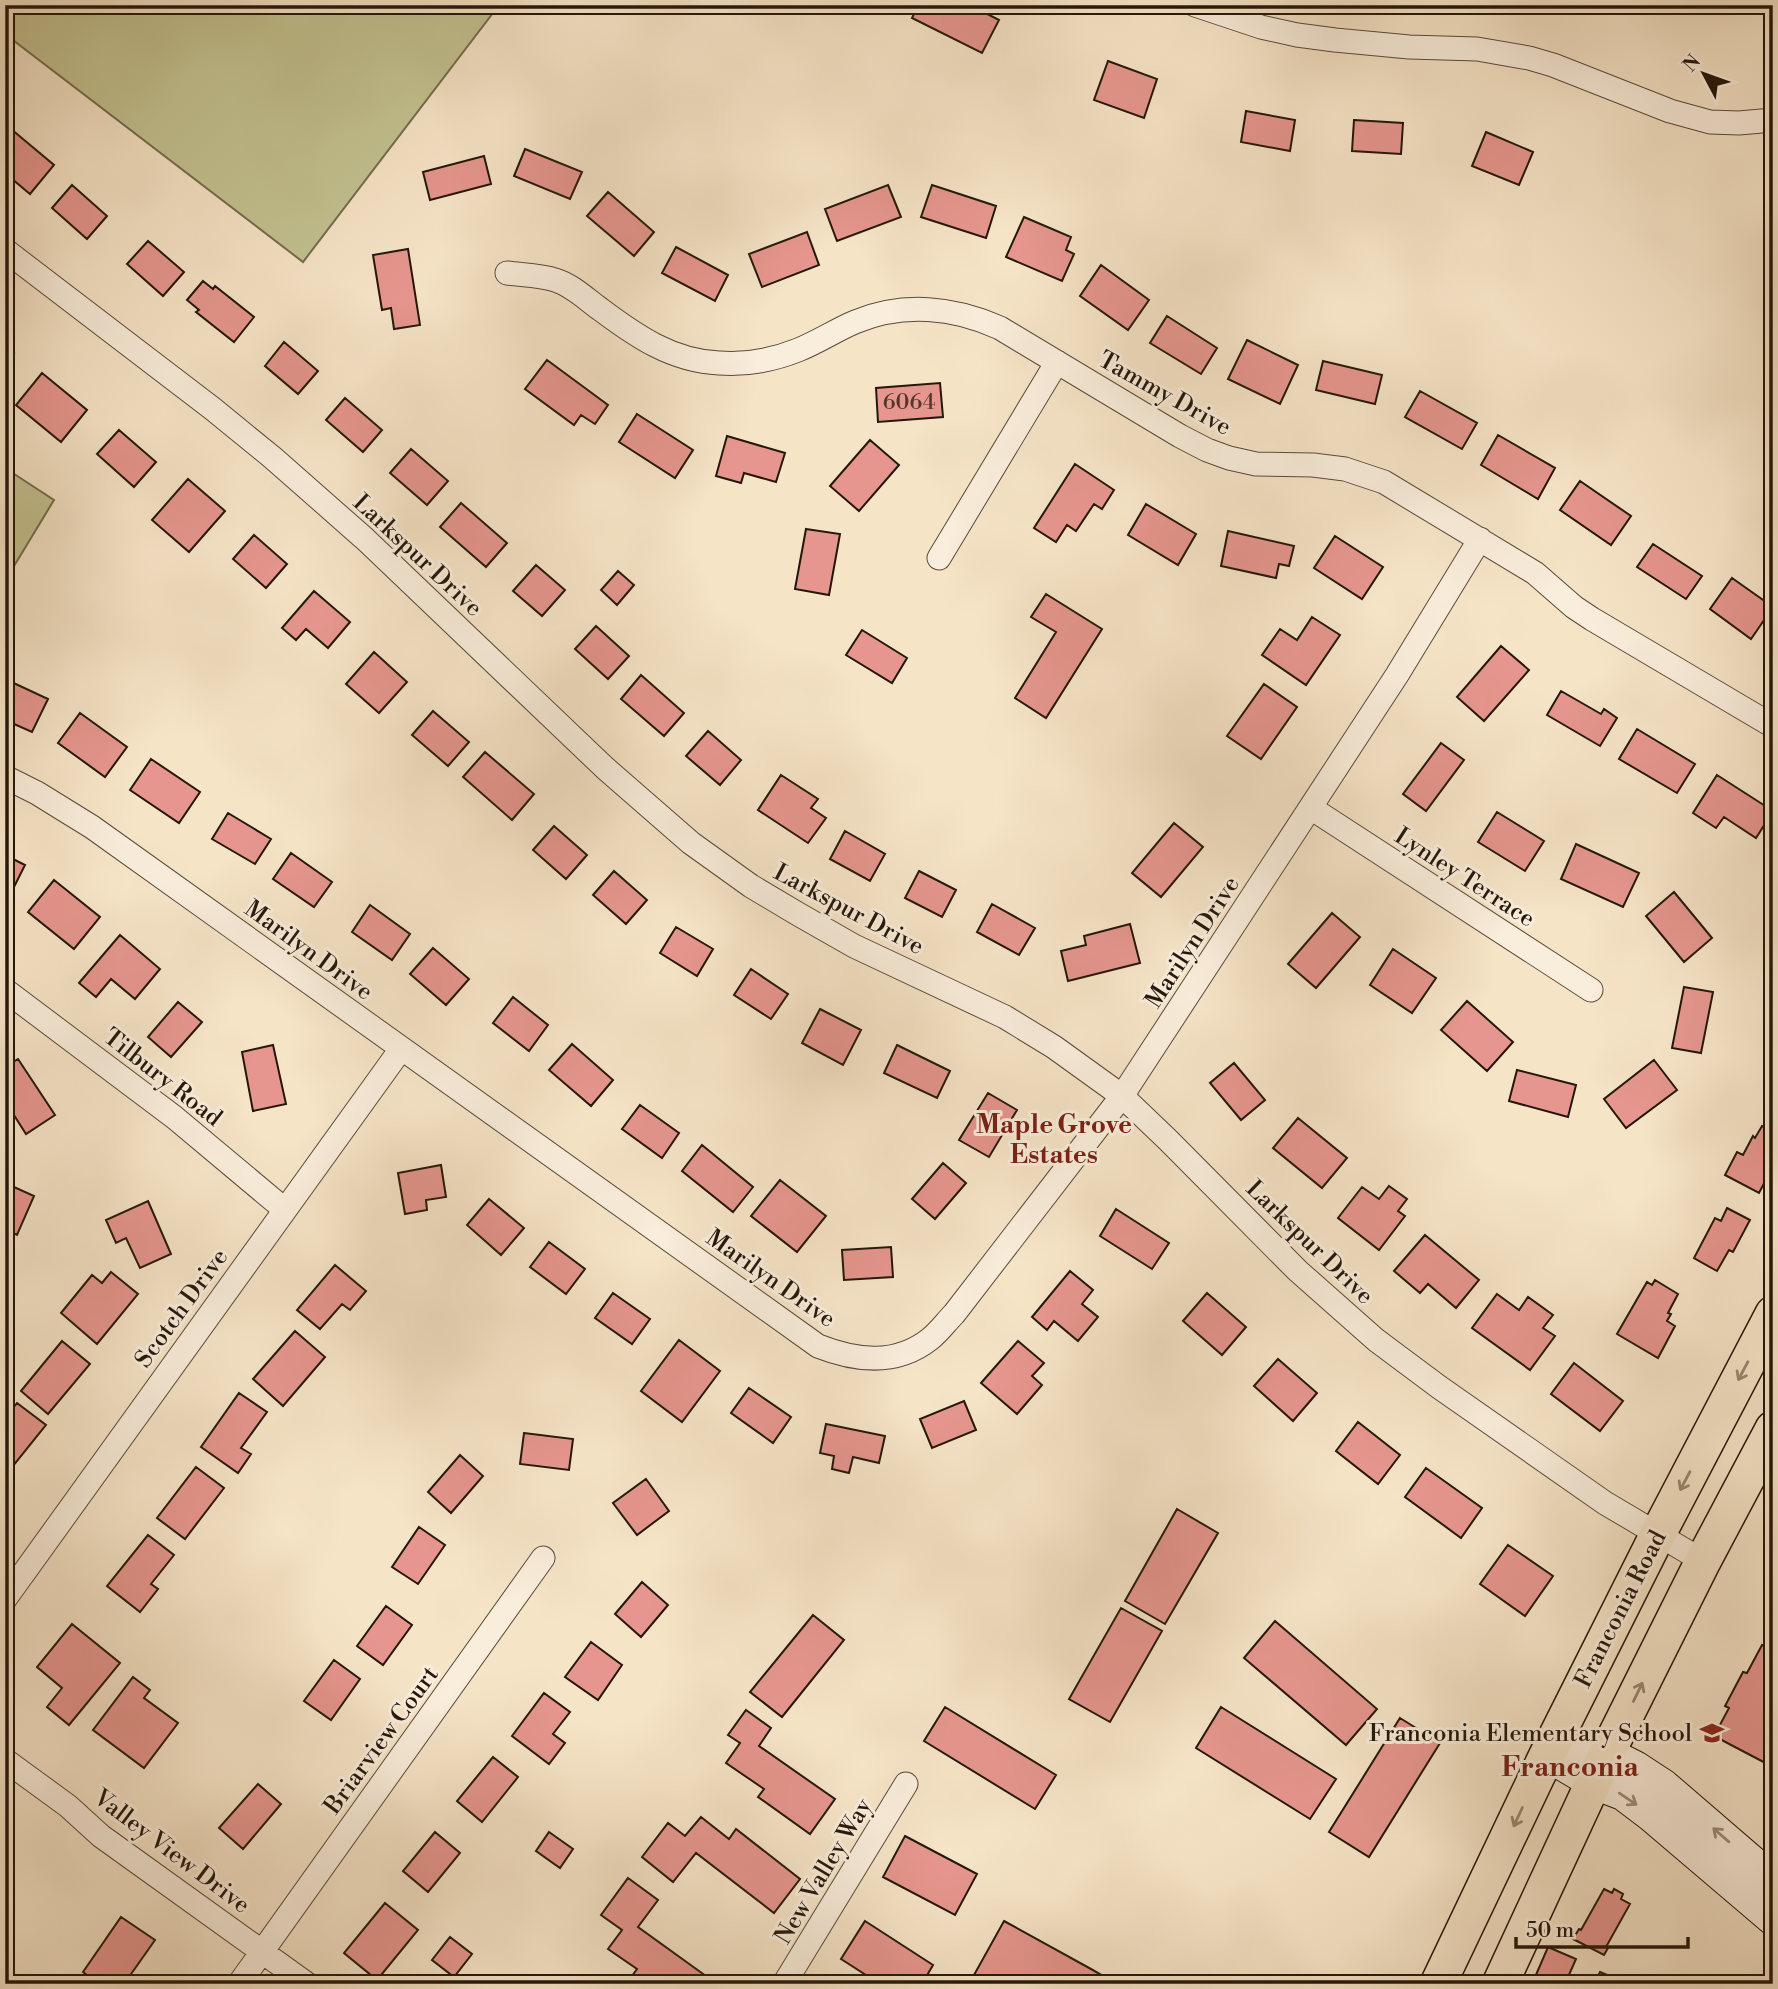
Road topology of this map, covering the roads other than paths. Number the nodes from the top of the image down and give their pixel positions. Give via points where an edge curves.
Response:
1 (1209, 8) edge
2 (1773, 120) edge
3 (5, 250) edge
4 (507, 273) dead end
5 (1057, 362) junction
6 (1480, 539) junction
7 (939, 558) dead end
8 (1773, 726) edge
9 (5, 777) edge
10 (1311, 808) junction
11 (5, 990) edge
12 (1591, 990) dead end
13 (401, 1049) junction
14 (1122, 1096) junction
15 (284, 1209) junction
16 (1773, 1314) edge
17 (1773, 1429) edge
18 (1658, 1534) junction
19 (543, 1558) dead end
20 (1703, 1561) junction
21 (5, 1599) edge
22 (1547, 1755) junction
23 (5, 1760) edge
24 (1601, 1768) junction
25 (906, 1784) dead end
26 (1773, 1880) edge
27 (1773, 1919) edge
28 (262, 1951) junction
29 (239, 1984) edge
30 (307, 1984) edge
31 (784, 1984) edge
32 (1438, 1984) edge
33 (1500, 1984) edge

1 - 2 street via 1261,27 1335,40 1477,49 1529,58 1710,122
3 - 14 street, Larkspur Drive via 273,458 365,539 604,768 691,843 751,886 843,939 1005,1017
4 - 5 street, Tammy Drive via 554,279 646,342 708,362 771,359 868,317 923,309 982,320
5 - 6 street, Tammy Drive via 1207,450 1256,464 1363,473
5 - 7 street
6 - 8 street, Tammy Drive via 1535,573 1592,619
6 - 10 street, Marilyn Drive
9 - 13 street, Marilyn Drive via 92,827
10 - 12 street, Lynley Terrace
10 - 14 street, Marilyn Drive
11 - 15 street, Tilbury Road via 174,1117
13 - 14 street, Marilyn Drive via 818,1346 868,1359 913,1349 954,1314
13 - 15 street, Scotch Drive
14 - 18 street, Larkspur Drive via 1298,1271 1376,1340 1605,1503
15 - 21 street, Scotch Drive
16 -> 18 main road, Franconia Road
17 - 20 main road
18 - 20 street, Larkspur Drive
18 - 22 main road, Franconia Road
19 - 28 street, Briarview Court
24 -> 20 main road
22 - 24 main road
22 -> 32 main road, Franconia Road
23 - 28 street, Valley View Drive via 101,1836
26 -> 24 main road via 1664,1786 1635,1767
24 -> 27 main road via 1623,1794
24 - 33 main road
25 - 31 street, New Valley Way
28 - 29 street, Briarview Court
28 - 30 street, Valley View Drive

